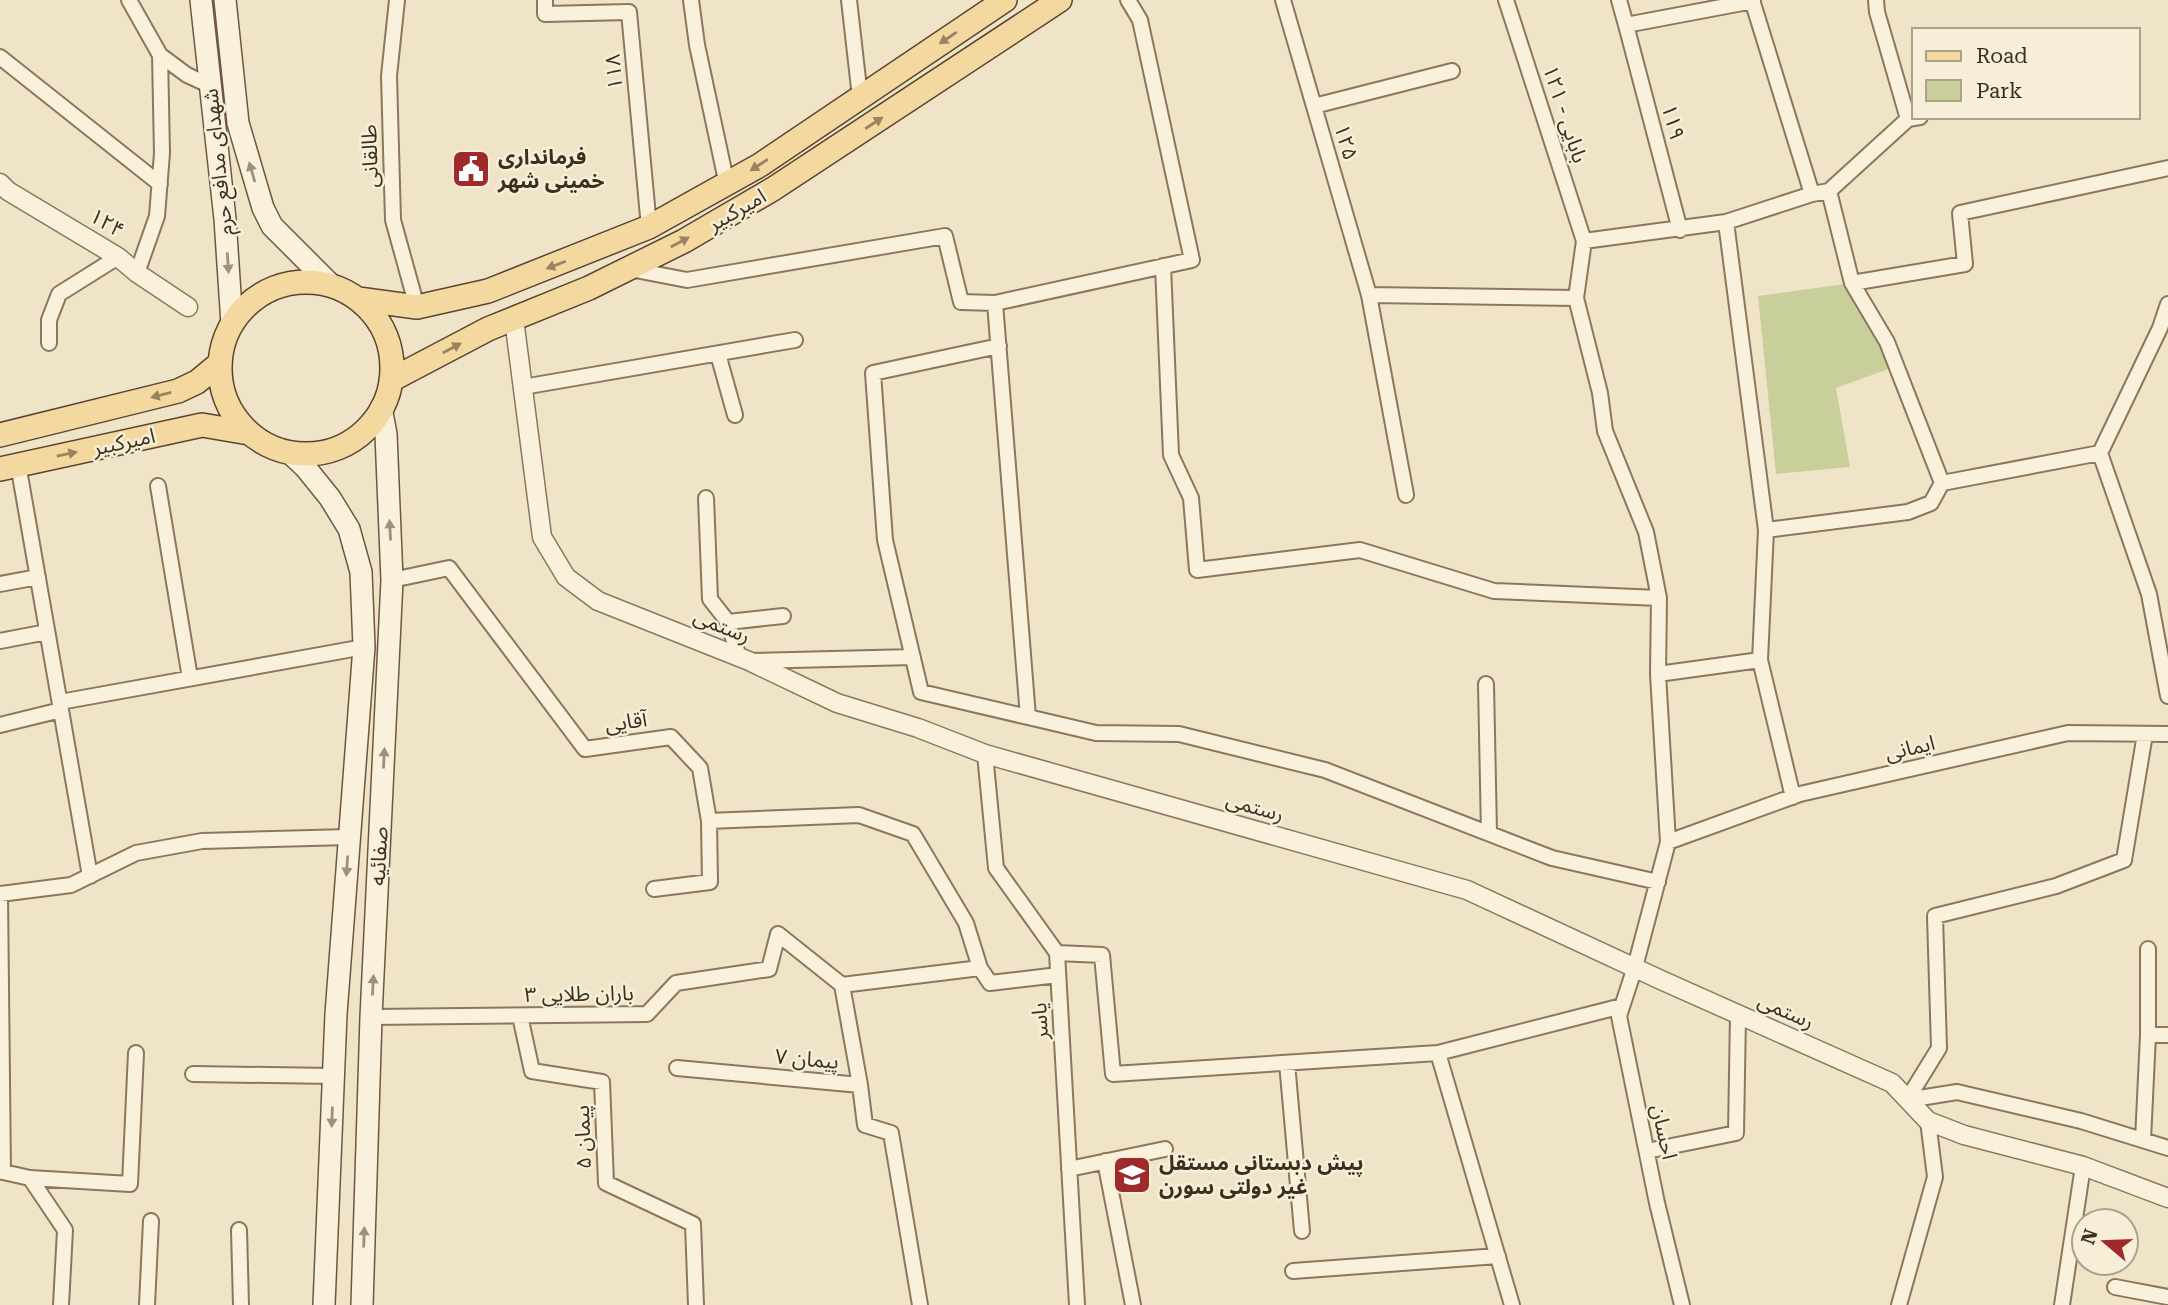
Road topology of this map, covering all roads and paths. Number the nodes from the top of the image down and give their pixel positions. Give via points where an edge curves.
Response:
1 (129, 0) edge
2 (201, 0) edge
3 (225, 0) edge
4 (397, 0) edge
5 (545, 0) edge
6 (691, 0) edge
7 (849, 0) edge
8 (1005, 0) edge
9 (1060, 0) edge
10 (1128, 0) edge
11 (1283, 0) edge
12 (1506, 0) edge
13 (1619, 0) edge
14 (1753, 0) edge
15 (1876, 0) edge
16 (1626, 25) junction
17 (160, 55) junction
18 (0, 57) edge
19 (1452, 71) dead end
20 (884, 81) junction
21 (211, 86) junction
22 (860, 97) junction
23 (901, 105) junction
24 (1314, 106) junction
25 (1912, 112) edge
26 (1913, 119) edge
27 (238, 123) junction
28 (215, 127) junction
29 (2168, 168) edge
30 (0, 183) edge
31 (160, 184) junction
32 (727, 185) junction
33 (1829, 191) junction
34 (1812, 194) junction
35 (1726, 222) junction
36 (649, 226) junction
37 (1680, 230) junction
38 (1584, 241) junction
39 (118, 257) junction
40 (1163, 266) junction
41 (627, 269) junction
42 (137, 273) junction
43 (1852, 283) junction
44 (331, 285) junction
45 (1369, 295) junction
46 (1576, 298) junction
47 (358, 299) junction
48 (995, 303) junction
49 (2168, 304) edge
50 (188, 307) dead end
51 (418, 307) junction
52 (514, 318) junction
53 (232, 324) junction
54 (2164, 328) edge
55 (795, 340) dead end
56 (49, 343) dead end
57 (999, 346) junction
58 (718, 354) junction
59 (220, 363) junction
60 (391, 380) junction
61 (523, 387) junction
62 (380, 408) junction
63 (735, 415) dead end
64 (249, 433) junction
65 (0, 435) edge
66 (290, 453) junction
67 (2100, 453) junction
68 (9, 467) edge
69 (1942, 483) junction
70 (158, 486) dead end
71 (1406, 495) dead end
72 (706, 498) dead end
73 (1766, 530) junction
74 (38, 577) junction
75 (392, 580) junction
76 (0, 584) edge
77 (1660, 598) junction
78 (783, 616) dead end
79 (728, 622) junction
80 (47, 632) junction
81 (0, 642) edge
82 (364, 647) junction
83 (913, 657) junction
84 (744, 659) junction
85 (1760, 660) junction
86 (1658, 674) junction
87 (190, 678) junction
88 (1486, 684) dead end
89 (2168, 696) edge
90 (60, 706) junction
91 (1028, 717) junction
92 (0, 725) edge
93 (2145, 734) junction
94 (2168, 734) edge
95 (985, 754) junction
96 (1793, 797) junction
97 (709, 821) junction
98 (1489, 833) junction
99 (349, 837) junction
100 (1668, 842) junction
101 (90, 876) junction
102 (1658, 882) junction
103 (654, 889) dead end
104 (2148, 949) dead end
105 (1057, 953) junction
106 (1635, 967) junction
107 (980, 968) junction
108 (1058, 975) junction
109 (842, 985) junction
110 (1622, 1006) junction
111 (1738, 1014) junction
112 (520, 1016) junction
113 (371, 1017) junction
114 (2148, 1035) junction
115 (2168, 1035) edge
116 (1438, 1053) junction
117 (136, 1054) dead end
118 (1287, 1063) junction
119 (677, 1068) dead end
120 (193, 1074) dead end
121 (333, 1076) junction
122 (860, 1085) junction
123 (1908, 1100) junction
124 (1927, 1121) junction
125 (2143, 1140) junction
126 (2168, 1148) edge
127 (1165, 1149) dead end
128 (1647, 1151) junction
129 (1105, 1161) junction
130 (2083, 1166) junction
131 (1069, 1168) junction
132 (30, 1178) junction
133 (2168, 1198) edge
134 (151, 1221) dead end
135 (239, 1230) dead end
136 (1302, 1231) dead end
137 (1498, 1256) junction
138 (1293, 1271) dead end
139 (2115, 1287) dead end
140 (2168, 1297) edge
141 (61, 1305) edge
142 (147, 1305) edge
143 (241, 1305) edge
144 (324, 1305) edge
145 (362, 1305) edge
146 (696, 1305) edge
147 (920, 1305) edge
148 (1077, 1305) edge
149 (1133, 1305) edge
150 (1512, 1305) edge
151 (1682, 1305) edge
152 (1899, 1305) edge
153 (2062, 1305) edge

1 - 17 street
2 - 21 main road, شهدای مدافع حرم
3 - 27 main road, شهدای مدافع حرم
4 - 51 street, طالقانی via 389,76 393,220
5 - 36 street, ۱۱۸ via 545,14 629,12
6 - 32 street
7 - 22 street
8 -> 20 main road, امیرکبیر
9 - 23 main road, امیرکبیر
10 - 40 street via 1140,20 1192,260
11 - 24 street, ۱۲۵
12 - 38 street, بابایی - ۱۲۱
13 - 16 street, ۱۱۹
14 - 16 street
14 - 34 street
15 - 25 street
16 - 37 street, ۱۱۹
17 - 21 street
17 - 31 street
18 - 31 street
19 - 24 street
20 - 22 main road, امیرکبیر
20 - 23 main road
21 - 28 main road, شهدای مدافع حرم
22 -> 32 main road, امیرکبیر
41 -> 23 main road, امیرکبیر via 773,189
24 - 45 street, ۱۲۵
26 - 33 street
27 - 28 main road via 228,134
44 -> 27 main road, شهدای مدافع حرم via 272,226 262,208
28 -> 53 main road, شهدای مدافع حرم
29 - 43 street via 1961,213 1965,264
30 - 39 street, ۱۲۴
31 - 42 street via 157,216
32 - 36 main road, امیرکبیر
33 - 34 street
33 - 43 street
34 - 35 street
35 - 37 street
35 - 73 street
36 -> 51 main road, امیرکبیر via 488,291
37 - 38 street
38 - 46 street
39 - 42 street, ۱۲۴
39 - 56 street via 59,294 49,320
40 - 48 street
40 - 77 street via 1171,455 1191,498 1198,570 1360,550 1494,591
41 - 48 street via 687,281 945,236 961,302
41 - 52 main road, امیرکبیر
42 - 50 street, ۱۲۴
43 - 69 street via 1887,342
44 - 47 main road
44 - 53 main road via 301,281 272,289 248,304
45 - 46 street
45 - 71 street, ۱۲۵
46 - 77 street, احسان via 1605,431 1646,532
47 - 51 main road, امیرکبیر
47 - 60 main road via 386,335 393,365
48 - 57 street
49 - 54 street
60 -> 52 main road, امیرکبیر
52 - 61 street, رستمی
53 - 59 main road
54 - 67 street
55 - 58 street
57 - 83 street via 873,373 885,540
57 - 91 street
58 - 61 street
58 - 63 street
59 - 64 main road via 224,394
59 -> 65 main road, امیرکبیر via 178,391
60 - 62 main road
61 - 84 street, رستمی via 542,537 566,577 598,601
62 - 66 main road via 373,422 350,442 321,453
75 -> 62 main road, صفائیه via 386,434
64 - 66 main road
68 -> 64 main road, امیرکبیر via 202,425
66 - 82 main road, صفائیه via 331,498 349,529 361,572
67 - 69 street
67 - 89 street via 2149,594
68 - 74 street
69 - 73 street via 1931,503 1908,512
70 - 87 street
72 - 79 street via 710,599
73 - 85 street
74 - 76 street
74 - 80 street
75 - 97 street, آقایی via 449,568 585,749 671,737 700,768
113 -> 75 main road, صفائیه
77 - 86 street, احسان
78 - 79 street
79 - 84 street
80 - 81 street
80 - 90 street
82 - 87 street
82 - 99 main road, صفائیه
83 - 84 street
83 - 91 street via 921,692
84 - 95 street, رستمی via 837,703
85 - 86 street
85 - 96 street
86 - 100 street, احسان
87 - 90 street
88 - 98 street
90 - 92 street
90 - 101 street
91 - 98 street via 1096,733 1179,734 1325,770
93 - 94 street, ایمانی
93 - 96 street, ایمانی via 2068,733
93 - 123 street via 2124,860 2056,886 1935,916 1939,1048
95 - 105 street via 996,869
95 - 106 street, رستمی via 1467,890
96 - 100 street, ایمانی
97 - 103 street via 710,882
97 - 107 street via 859,815 913,834 966,923
98 - 102 street via 1552,858
99 - 101 street via 202,841 136,853
99 -> 121 main road, صفائیه
100 - 102 street, احسان
101 - 132 street via 71,885 0,894 3,1172
102 - 106 street, احسان
104 - 114 street
105 - 108 street, یاسر
105 - 118 street via 1102,955 1113,1074
106 - 110 street, احسان
106 - 111 street, رستمی
107 - 108 street via 990,983
107 - 109 street
108 - 131 street, یاسر
109 - 112 street, باران طلایی ۳ via 778,934 769,968 676,983 646,1014
109 - 122 street
110 - 116 street
110 - 128 street, احسان via 1619,1016
111 - 123 street, رستمی via 1892,1083
111 - 128 street via 1736,1133
112 - 113 street, باران طلایی ۳
112 - 146 street, پیمان ۵ via 532,1071 602,1082 606,1183 693,1224
145 -> 113 main road, صفائیه
114 - 115 street
114 - 125 street
116 - 118 street
116 - 137 street
117 - 132 street via 130,1184
118 - 136 street
119 - 122 street, پیمان ۷
120 - 121 street
121 -> 144 main road, صفائیه
122 - 147 street, پیمان ۷ via 865,1125 891,1133
123 - 124 street, رستمی
123 - 125 street via 1956,1092
124 - 130 street, رستمی
124 - 152 street via 1934,1177
125 - 126 street
127 - 129 street
128 - 151 street, احسان
129 - 131 street
129 - 149 street
130 - 133 street, رستمی
130 - 153 street
131 - 148 street, یاسر
132 - 141 street via 65,1230
134 - 142 street
135 - 143 street
137 - 138 street
137 - 150 street
139 - 140 street

